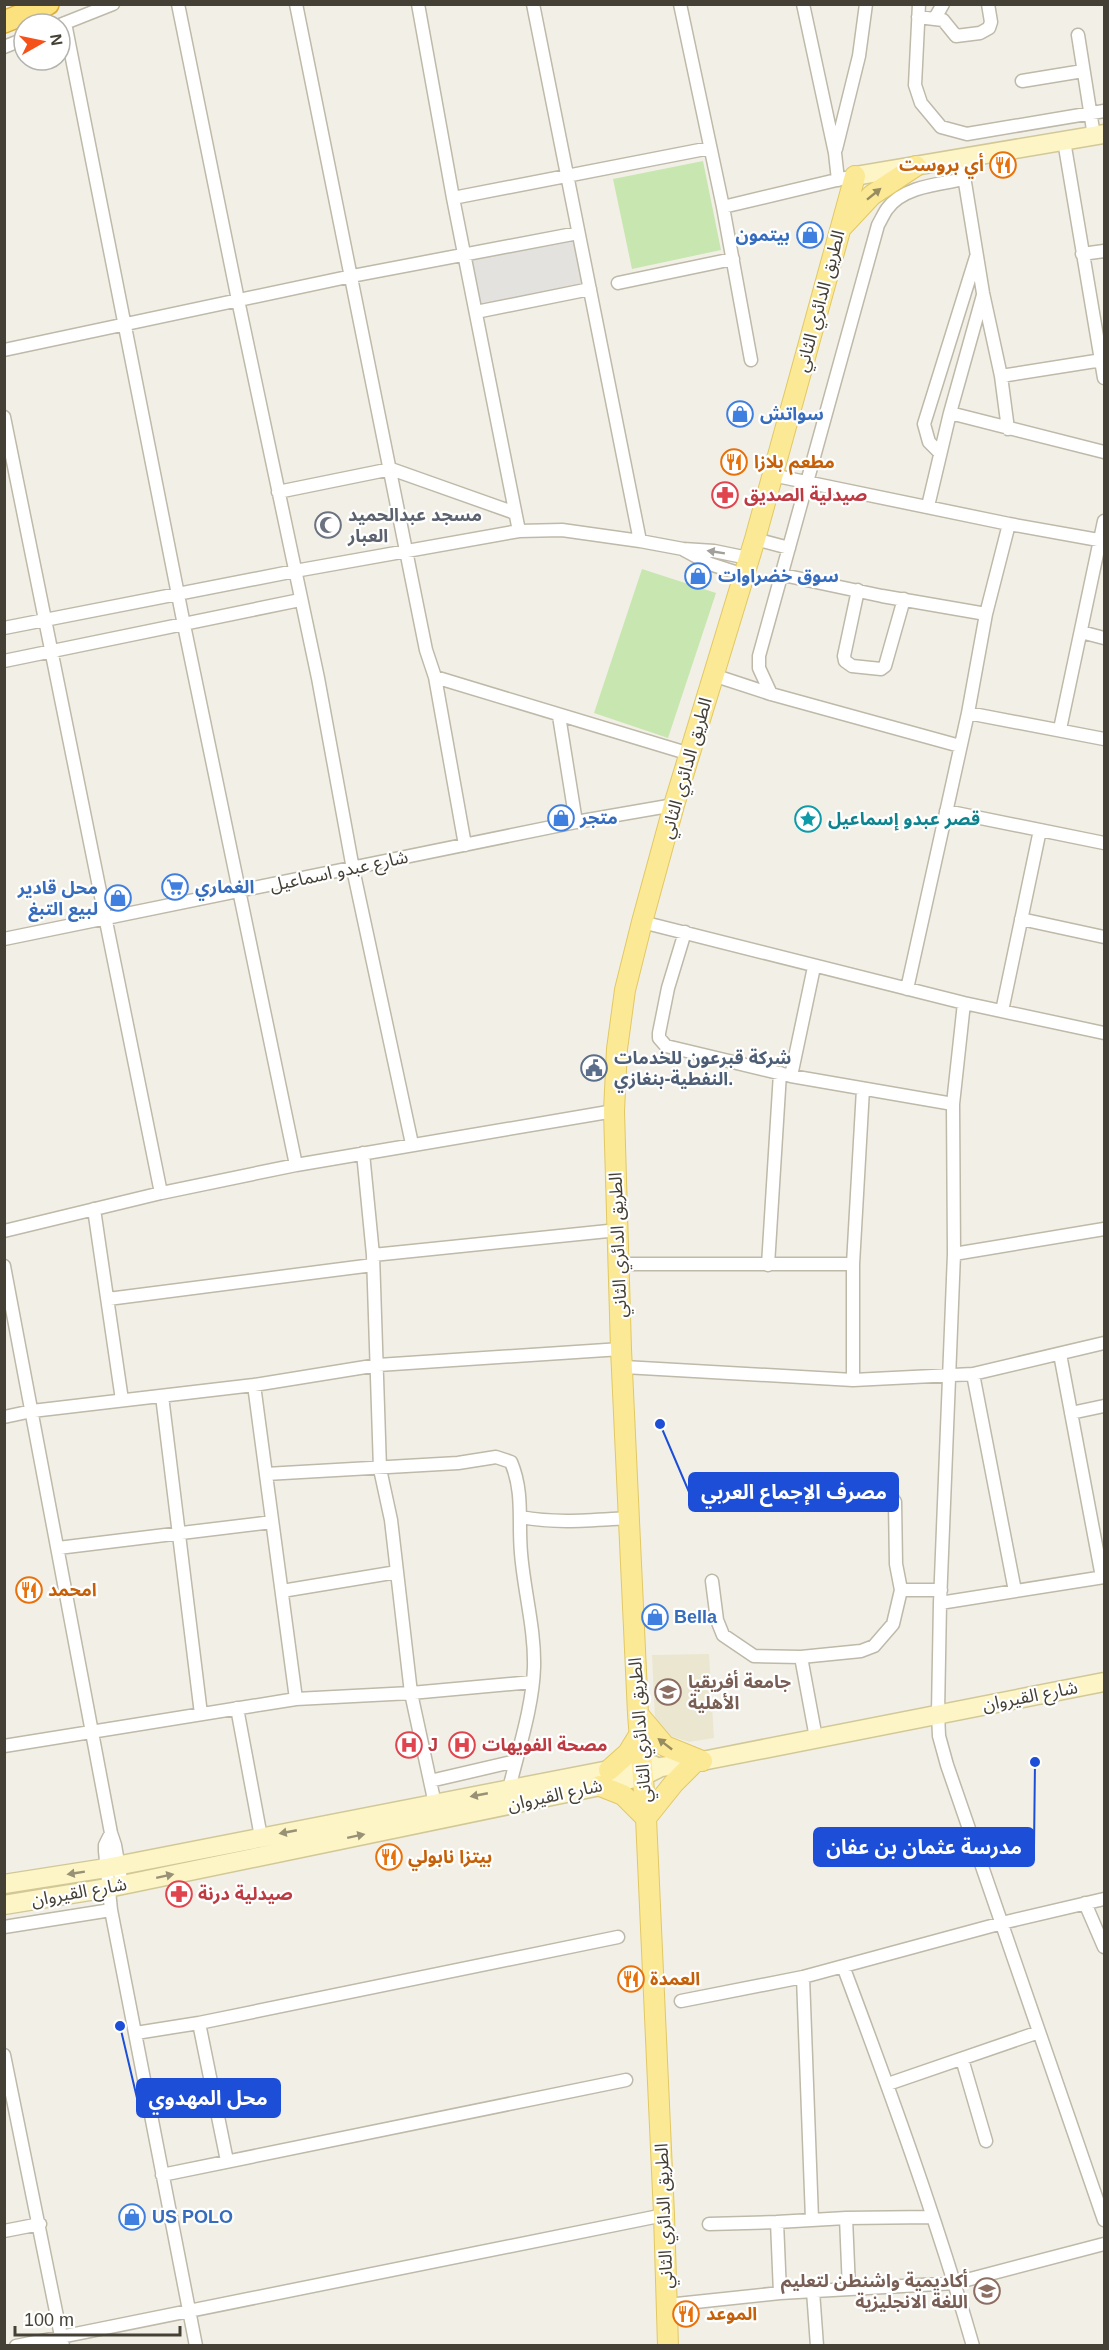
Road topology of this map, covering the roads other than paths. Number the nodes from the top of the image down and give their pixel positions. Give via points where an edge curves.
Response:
1 (12, 4) edge
2 (48, 4) edge
3 (113, 4) edge
4 (178, 4) edge
5 (296, 4) edge
6 (418, 4) edge
7 (533, 4) edge
8 (680, 4) edge
9 (803, 4) edge
10 (866, 4) edge
11 (943, 4) edge
12 (988, 4) edge
13 (4, 7) edge
14 (919, 11) edge
15 (935, 18) junction
16 (72, 20) edge
17 (4, 22) edge
18 (1078, 35) dead end
19 (72, 68) edge
20 (1083, 70) junction
21 (1022, 81) dead end
22 (1104, 111) edge
23 (1090, 113) junction
24 (1099, 135) edge
25 (1064, 141) junction
26 (710, 147) junction
27 (835, 153) junction
28 (961, 158) junction
29 (915, 166) junction
30 (567, 176) junction
31 (847, 178) junction
32 (966, 179) junction
33 (453, 198) junction
34 (723, 207) junction
35 (839, 230) junction
36 (578, 233) junction
37 (1104, 251) edge
38 (977, 253) junction
39 (1082, 254) junction
40 (465, 255) junction
41 (734, 259) junction
42 (352, 276) junction
43 (618, 283) dead end
44 (590, 289) junction
45 (983, 293) junction
46 (238, 300) junction
47 (476, 312) junction
48 (125, 325) junction
49 (4, 350) edge
50 (751, 360) dead end
51 (1102, 360) junction
52 (1001, 376) junction
53 (1104, 378) edge
54 (950, 413) junction
55 (4, 417) edge
56 (1008, 429) junction
57 (1104, 452) edge
58 (940, 453) junction
59 (392, 469) junction
60 (772, 475) junction
61 (806, 481) junction
62 (278, 492) junction
63 (928, 506) junction
64 (515, 513) junction
65 (1104, 521) edge
66 (1009, 524) junction
67 (519, 531) junction
68 (754, 539) junction
69 (640, 541) junction
70 (1103, 541) edge
71 (789, 548) junction
72 (683, 549) junction
73 (406, 550) junction
74 (746, 566) junction
75 (295, 571) junction
76 (783, 575) junction
77 (858, 590) junction
78 (179, 595) junction
79 (904, 599) junction
80 (300, 600) junction
81 (986, 614) junction
82 (44, 620) junction
83 (184, 625) junction
84 (4, 628) edge
85 (1081, 632) junction
86 (1104, 638) edge
87 (51, 652) junction
88 (4, 661) edge
89 (714, 675) junction
90 (435, 677) junction
91 (771, 694) junction
92 (968, 712) junction
93 (559, 716) junction
94 (1060, 729) junction
95 (1104, 739) edge
96 (960, 746) junction
97 (690, 754) junction
98 (674, 805) junction
99 (946, 812) junction
100 (576, 822) junction
101 (1040, 830) junction
102 (1104, 843) edge
103 (465, 845) junction
104 (353, 869) junction
105 (241, 892) junction
106 (104, 919) junction
107 (1021, 919) junction
108 (642, 922) junction
109 (685, 932) junction
110 (1104, 936) edge
111 (4, 939) edge
112 (814, 967) junction
113 (907, 989) junction
114 (964, 1003) junction
115 (1002, 1011) junction
116 (1104, 1033) edge
117 (786, 1075) junction
118 (863, 1089) junction
119 (953, 1104) junction
120 (614, 1112) junction
121 (412, 1144) junction
122 (363, 1153) junction
123 (296, 1166) junction
124 (161, 1193) junction
125 (94, 1209) junction
126 (618, 1230) junction
127 (4, 1231) edge
128 (1104, 1233) edge
129 (954, 1254) junction
130 (373, 1260) junction
131 (619, 1264) junction
132 (853, 1264) junction
133 (768, 1265) junction
134 (4, 1266) edge
135 (108, 1299) junction
136 (1104, 1343) edge
137 (1060, 1354) junction
138 (622, 1358) junction
139 (378, 1365) junction
140 (973, 1374) junction
141 (951, 1376) junction
142 (853, 1380) junction
143 (254, 1385) junction
144 (162, 1396) junction
145 (122, 1400) junction
146 (1104, 1406) edge
147 (32, 1411) junction
148 (1071, 1413) junction
149 (4, 1417) edge
150 (380, 1469) junction
151 (266, 1474) junction
152 (805, 1489) dead end
153 (522, 1517) junction
154 (628, 1518) junction
155 (272, 1522) junction
156 (1099, 1526) edge
157 (179, 1534) junction
158 (58, 1548) junction
159 (397, 1572) junction
160 (1103, 1577) edge
161 (712, 1581) dead end
162 (902, 1590) junction
163 (282, 1591) junction
164 (1015, 1591) junction
165 (940, 1596) junction
166 (801, 1657) junction
167 (532, 1682) junction
168 (1104, 1682) edge
169 (411, 1693) junction
170 (296, 1699) junction
171 (237, 1708) junction
172 (938, 1713) junction
173 (201, 1714) junction
174 (638, 1714) junction
175 (93, 1732) junction
176 (639, 1735) junction
177 (816, 1738) junction
178 (4, 1746) edge
179 (516, 1761) junction
180 (698, 1762) junction
181 (648, 1769) junction
182 (605, 1778) junction
183 (430, 1781) junction
184 (509, 1789) junction
185 (435, 1804) junction
186 (646, 1818) junction
187 (261, 1837) junction
188 (112, 1867) junction
189 (4, 1884) edge
190 (115, 1886) junction
191 (1104, 1899) edge
192 (1085, 1903) junction
193 (4, 1905) edge
194 (111, 1910) junction
195 (1002, 1923) junction
196 (4, 1927) edge
197 (618, 1937) dead end
198 (1104, 1947) edge
199 (843, 1966) junction
200 (803, 1977) junction
201 (681, 2001) dead end
202 (199, 2023) junction
203 (1040, 2032) junction
204 (136, 2033) junction
205 (4, 2055) edge
206 (962, 2059) junction
207 (626, 2080) dead end
208 (888, 2084) junction
209 (986, 2141) dead end
210 (227, 2161) junction
211 (162, 2175) junction
212 (664, 2215) junction
213 (932, 2217) junction
214 (846, 2218) junction
215 (812, 2219) junction
216 (1104, 2220) edge
217 (777, 2222) junction
218 (40, 2224) junction
219 (709, 2224) dead end
220 (4, 2231) edge
221 (1104, 2244) edge
222 (955, 2283) junction
223 (849, 2289) junction
224 (813, 2291) junction
225 (780, 2293) junction
226 (667, 2304) junction
227 (189, 2310) junction
228 (62, 2341) edge
229 (16, 2346) edge
230 (196, 2346) edge
231 (668, 2346) edge
232 (817, 2346) edge
233 (972, 2346) edge

1 - 13 highway
2 - 17 highway
3 - 16 street
4 - 46 street
5 - 42 street
6 - 33 street
7 - 30 street
8 - 26 street
9 - 27 street
10 - 27 street via 859,56
11 - 15 street
12 - 15 street via 991,22 980,33 956,36 943,20
14 - 15 street
14 - 23 street via 915,85 921,103 941,127 967,134
18 - 20 street
19 - 48 street
20 - 21 street
20 - 23 street
22 - 23 street
23 - 24 street
24 - 25 main road
25 - 28 main road
25 - 39 street
26 - 30 street
26 - 34 street
27 - 31 street
28 - 29 main road
28 - 32 street
29 - 31 main road
35 -> 29 main road via 872,195
30 - 33 street
30 - 36 street
31 - 34 street
31 - 35 main road, الطريق الدائري الثاني
32 - 38 street
32 - 61 street via 900,197 888,207 878,225
33 - 40 street
34 - 41 street
35 - 60 main road, الطريق الدائري الثاني
36 - 40 street
36 - 44 street
37 - 39 street
38 - 45 street
38 - 58 street via 924,424 929,442
39 - 51 street
40 - 42 street
40 - 47 street
41 - 43 street
41 - 50 street
42 - 46 street
42 - 59 street
44 - 47 street
44 - 69 street
45 - 52 street
45 - 54 street
46 - 48 street
46 - 62 street
47 - 64 street
48 - 49 street
48 - 78 street
51 - 52 street
51 - 53 street
52 - 56 street
54 - 56 street
54 - 58 street
55 - 82 street
56 - 57 street
58 - 63 street
59 - 62 street
59 - 64 street
59 - 73 street
60 - 61 street
60 - 68 main road, الطريق الدائري الثاني
61 - 63 street
61 - 71 street
62 - 75 street
63 - 66 street
64 - 67 street
65 - 70 street
66 - 70 street
66 - 81 street
67 - 69 street via 562,530
67 - 73 street
68 - 71 street
68 - 74 main road, الطريق الدائري الثاني
69 - 72 street
70 - 85 street
71 - 76 street
74 -> 72 street via 714,550
72 - 74 street via 710,564
73 - 75 street
73 - 90 street
74 - 89 main road, الطريق الدائري الثاني
75 - 78 street
75 - 80 street
76 - 77 street
76 - 91 street via 759,656 759,668
77 - 79 street
77 - 79 street via 843,656 852,666 885,666
78 - 82 street
78 - 83 street
79 - 81 street
80 - 83 street
80 - 104 street
81 - 92 street
82 - 84 street
82 - 87 street
83 - 87 street
83 - 105 street
85 - 86 street
85 - 94 street
87 - 88 street
87 - 106 street
89 - 91 street
89 - 97 main road, الطريق الدائري الثاني
90 - 93 street
90 - 103 street
91 - 96 street
92 - 94 street
92 - 96 street
93 - 97 street
93 - 100 street
94 - 95 street
96 - 99 street
97 - 98 main road, الطريق الدائري الثاني
98 - 100 street, شارع عبدو اسماعيل
98 - 108 main road, الطريق الدائري الثاني
99 - 101 street
99 - 113 street
100 - 103 street, شارع عبدو اسماعيل
101 - 102 street
101 - 107 street
103 - 104 street, شارع عبدو اسماعيل
104 - 105 street, شارع عبدو اسماعيل
104 - 121 street
105 - 106 street, شارع عبدو اسماعيل
105 - 123 street
106 - 111 street, شارع عبدو اسماعيل
106 - 124 street
107 - 110 street
107 - 115 street
108 - 109 street
108 - 120 main road, الطريق الدائري الثاني via 625,990
109 - 112 street
109 - 117 street via 668,988 659,1038 666,1046
112 - 113 street
112 - 117 street
113 - 114 street
114 - 115 street
114 - 119 street
115 - 116 street
117 - 118 street
117 - 133 street
118 - 119 street
118 - 132 street
119 - 129 street
120 - 121 street
120 - 126 main road, الطريق الدائري الثاني
121 - 122 street
122 - 123 street
122 - 130 street
123 - 124 street
124 - 125 street
125 - 127 street
125 - 135 street
126 - 130 street
126 - 131 main road, الطريق الدائري الثاني
128 - 129 street
129 - 141 street
130 - 135 street
130 - 139 street
131 - 133 street
131 - 138 main road, الطريق الدائري الثاني
132 - 133 street
132 - 142 street
134 - 147 street
135 - 145 street
136 - 137 street
137 - 140 street
137 - 148 street
138 - 139 street
138 - 142 street
138 - 154 main road, الطريق الدائري الثاني
139 - 143 street
139 - 150 street
140 - 141 street
140 - 164 street
141 - 142 street
141 - 165 street
143 - 144 street
143 - 151 street
144 - 145 street
144 - 157 street
145 - 147 street
146 - 148 street
147 - 149 street
147 - 158 street
148 - 156 street
150 - 151 street
150 - 153 street via 496,1457 511,1462
150 - 159 street
151 - 155 street
152 - 162 street via 874,1487 890,1494
153 - 154 street via 538,1521
153 - 167 street via 521,1551 534,1642
154 - 174 main road, الطريق الدائري الثاني
155 - 157 street
155 - 163 street
156 - 160 street
157 - 158 street
157 - 173 street
158 - 175 street
159 - 163 street
159 - 169 street
160 - 164 street
161 - 166 street via 723,1635 754,1656
162 - 165 street
162 - 166 street via 893,1624 874,1646 861,1651
163 - 170 street
164 - 165 street
165 - 172 street
166 - 177 street
167 - 169 street
167 - 179 street
168 - 172 main road, شارع القيروان
169 - 170 street
169 - 183 street
170 - 171 street
171 - 173 street
171 - 187 street
172 - 177 main road, شارع القيروان
172 - 195 street via 947,1765
173 - 175 street
174 - 176 main road, الطريق الدائري الثاني
180 -> 174 main road via 665,1746
175 - 178 street
175 - 188 street via 111,1833
176 - 181 main road, الطريق الدائري الثاني
176 - 182 main road
177 - 180 main road, شارع القيروان
179 - 183 street
179 - 184 street
180 - 181 main road, شارع القيروان
180 - 186 main road via 674,1783
181 - 182 main road, شارع القيروان
181 - 186 main road, الطريق الدائري الثاني
182 - 184 main road
182 - 186 main road
190 -> 182 main road, شارع القيروان
183 - 185 street
184 -> 185 main road
185 -> 187 main road
186 - 212 main road, الطريق الدائري الثاني
187 - 188 main road
188 -> 189 main road
188 - 190 street
190 - 193 main road, شارع القيروان
190 - 194 street
191 - 192 street
192 - 195 street
192 - 198 street
194 - 196 street
194 - 204 street
195 - 199 street
195 - 203 street
197 - 202 street
199 - 200 street
199 - 208 street
200 - 201 street
200 - 215 street
202 - 204 street
202 - 210 street
203 - 206 street
203 - 216 street
204 - 211 street
205 - 218 street
206 - 208 street
206 - 209 street
207 - 210 street
208 - 213 street
210 - 211 street
211 - 227 street
212 - 226 main road, الطريق الدائري الثاني
212 - 227 street
213 - 214 street
213 - 222 street
214 - 215 street
214 - 223 street
215 - 217 street
217 - 219 street
217 - 225 street
218 - 220 street
218 - 228 street
221 - 222 street
222 - 223 street
222 - 233 street
223 - 224 street
224 - 225 street
224 - 232 street
225 - 226 street
226 - 231 main road, الطريق الدائري الثاني
227 - 228 street
227 - 230 street
228 - 229 street

